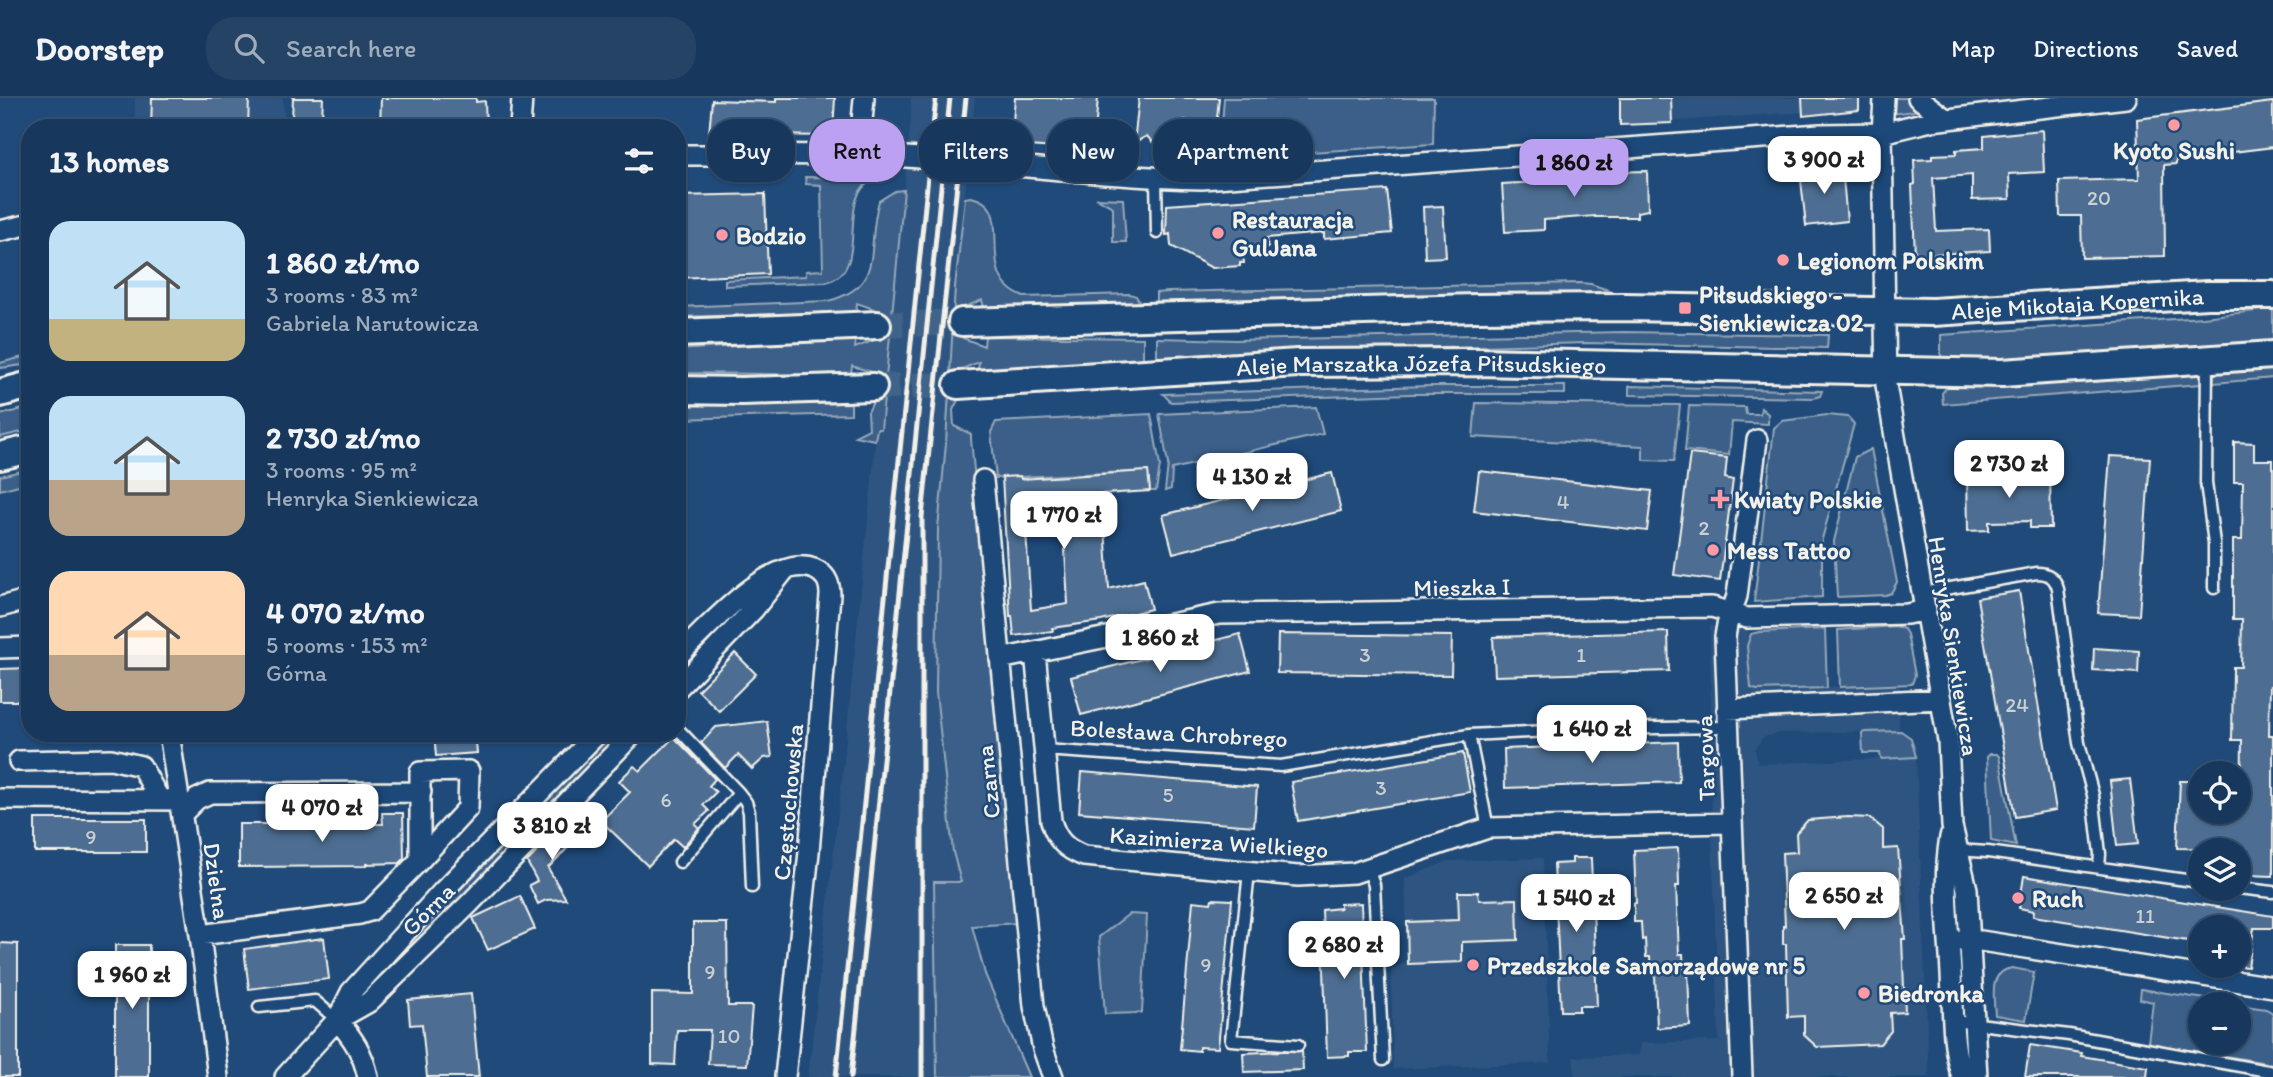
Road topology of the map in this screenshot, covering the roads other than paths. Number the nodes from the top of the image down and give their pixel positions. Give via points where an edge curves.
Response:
1 (522, 98) edge
2 (864, 98) edge
3 (1884, 98) edge
4 (1918, 98) edge
5 (2126, 98) edge
6 (521, 119) edge
7 (862, 119) edge
8 (1946, 119) junction
9 (1882, 133) junction
10 (686, 155) edge
11 (809, 156) edge
12 (905, 158) edge
13 (1313, 171) edge
14 (1153, 178) edge
15 (1156, 182) edge
16 (21, 226) edge
17 (0, 231) edge
18 (1157, 233) dead end
19 (2273, 295) edge
20 (1884, 312) junction
21 (962, 322) tunnel mouth
22 (877, 325) tunnel mouth
23 (686, 333) edge
24 (2273, 355) edge
25 (2207, 359) junction
26 (1885, 372) junction
27 (958, 385) tunnel mouth
28 (21, 387) edge
29 (873, 387) tunnel mouth
30 (686, 390) edge
31 (0, 393) edge
32 (1757, 440) dead end
33 (21, 451) edge
34 (0, 456) edge
35 (983, 480) dead end
36 (784, 572) junction
37 (2214, 588) dead end
38 (21, 601) edge
39 (1924, 601) junction
40 (0, 607) edge
41 (1732, 612) junction
42 (21, 647) edge
43 (0, 648) edge
44 (686, 648) edge
45 (1035, 652) junction
46 (1000, 659) junction
47 (686, 679) edge
48 (1941, 699) junction
49 (1727, 718) junction
50 (1469, 735) junction
51 (686, 737) edge
52 (170, 742) edge
53 (589, 742) edge
54 (625, 742) edge
55 (1044, 750) junction
56 (19, 761) dead end
57 (175, 770) junction
58 (421, 792) junction
59 (210, 793) junction
60 (739, 793) junction
61 (0, 799) edge
62 (160, 800) junction
63 (181, 807) junction
64 (1732, 823) junction
65 (1488, 828) junction
66 (1953, 850) junction
67 (420, 860) junction
68 (680, 862) dead end
69 (2099, 867) junction
70 (1368, 868) junction
71 (1249, 872) junction
72 (2188, 880) edge
73 (752, 887) dead end
74 (2251, 889) edge
75 (2273, 892) edge
76 (200, 934) junction
77 (1950, 940) junction
78 (1971, 940) junction
79 (2273, 987) edge
80 (259, 1007) dead end
81 (337, 1020) junction
82 (1954, 1021) junction
83 (1975, 1023) junction
84 (1298, 1045) dead end
85 (1382, 1060) dead end
86 (2273, 1072) edge
87 (218, 1077) edge
88 (285, 1077) edge
89 (368, 1077) edge
90 (785, 1077) edge
91 (1053, 1077) edge
92 (1742, 1077) edge
93 (1962, 1077) edge
94 (1978, 1077) edge

1 - 6 street
2 - 7 street
3 - 9 street, Henryka Sienkiewicza
4 - 8 street
5 - 8 street
8 - 9 street
9 - 13 street
9 - 20 street, Henryka Sienkiewicza
10 - 11 street
12 - 14 street
15 - 18 lane
16 - 17 street
19 - 20 main road, Aleje Mikołaja Kopernika
20 - 21 main road via 1476,308
20 - 26 street, Henryka Sienkiewicza
22 - 23 main road
24 - 25 main road
25 - 26 main road via 2002,373
25 - 37 lane via 2206,483
26 - 27 main road, Aleje Marszałka Józefa Piłsudskiego via 1386,361
26 - 39 street, Henryka Sienkiewicza
28 - 31 main road
29 - 30 main road
32 - 41 street, Targowa
33 - 34 main road
35 - 46 street, Czarna
36 - 44 street via 751,587
36 - 47 street
36 - 90 street, Częstochowska via 815,569 827,580 830,591
38 - 40 street
39 - 41 street, Mieszka I via 1907,614 1747,618
39 - 48 street, Henryka Sienkiewicza
39 - 69 lane via 2037,573 2053,579 2079,743 2092,795
41 - 45 street, Mieszka I via 1712,607 1219,614
41 - 49 street, Targowa via 1725,637
42 - 43 street
45 - 46 street, Mieszka I
45 - 55 street, Kazimierza Wielkiego
46 - 91 street, Czarna via 1034,1006
48 - 49 street, Bolesława Chrobrego
48 - 66 street, Henryka Sienkiewicza via 1948,741
49 - 50 lane, Bolesława Chrobrego
49 - 64 street, Targowa
50 - 55 lane, Bolesława Chrobrego via 1281,766
50 - 65 lane
51 - 60 lane
52 - 57 street, Dzielna
53 - 81 street, Górna via 351,992
54 - 81 street, Górna via 369,1002
55 - 71 street, Kazimierza Wielkiego via 1054,833 1072,852
56 - 62 street via 111,759 141,766
57 - 59 street
57 - 63 street, Dzielna
58 - 59 street
58 - 67 street
58 - 67 street via 420,772 469,771 468,808
59 - 63 street
60 - 68 lane
60 - 73 lane via 749,812
61 - 62 street
62 - 63 street
63 - 76 street, Dzielna
64 - 65 street, Kazimierza Wielkiego
64 - 92 street, Targowa
65 - 70 street, Kazimierza Wielkiego
66 - 69 lane
66 - 77 street, Henryka Sienkiewicza via 1947,869
66 - 78 street, Henryka Sienkiewicza via 1967,889
67 - 76 street via 366,913
69 - 72 lane
70 - 71 street, Kazimierza Wielkiego via 1321,875
70 - 85 lane via 1374,885
71 - 84 lane via 1231,1040
74 - 75 lane
76 - 87 street, Dzielna
77 - 78 street
77 - 82 street, Henryka Sienkiewicza
78 - 79 street
78 - 83 street, Henryka Sienkiewicza
80 - 81 lane via 315,1001
81 - 88 street, Górna
81 - 89 street via 356,1041
82 - 83 lane
82 - 93 street, Henryka Sienkiewicza
83 - 86 lane
83 - 94 street, Henryka Sienkiewicza

